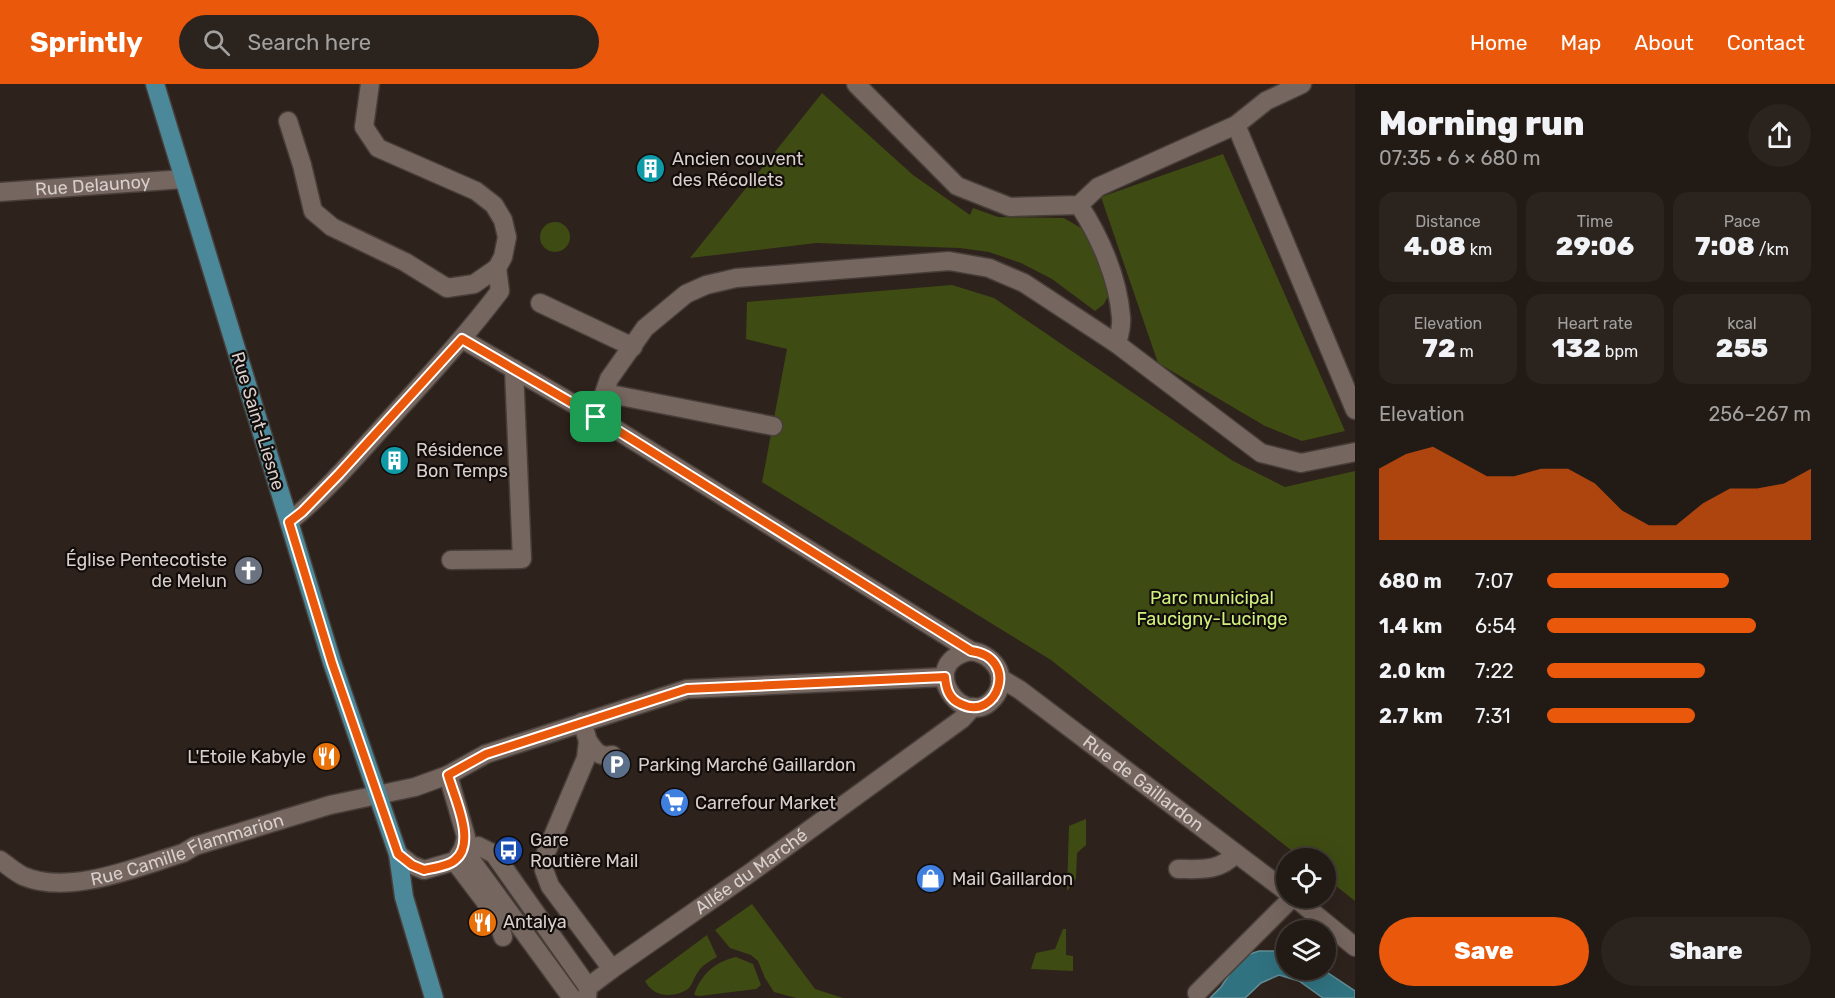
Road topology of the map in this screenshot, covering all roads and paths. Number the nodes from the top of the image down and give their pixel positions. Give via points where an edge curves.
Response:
1 (155, 84) edge
2 (370, 84) edge
3 (856, 84) edge
4 (1302, 84) edge
5 (288, 121) dead end
6 (1236, 125) junction
7 (184, 179) junction
8 (0, 192) edge
9 (1079, 205) junction
10 (497, 268) junction
11 (540, 303) dead end
12 (462, 339) junction
13 (1117, 344) junction
14 (633, 347) junction
15 (514, 369) junction
16 (605, 393) junction
17 (1355, 410) edge
18 (596, 417) junction
19 (773, 426) dead end
20 (1355, 452) edge
21 (289, 522) junction
22 (452, 560) dead end
23 (971, 651) junction
24 (945, 677) junction
25 (1000, 678) junction
26 (974, 707) junction
27 (582, 722) junction
28 (588, 741) junction
29 (612, 755) dead end
30 (448, 775) junction
31 (378, 796) junction
32 (398, 854) junction
33 (1235, 854) junction
34 (459, 855) junction
35 (0, 860) edge
36 (1178, 869) dead end
37 (424, 870) junction
38 (1276, 884) edge
39 (403, 894) junction
40 (1279, 908) edge
41 (1307, 908) edge
42 (503, 937) dead end
43 (1352, 944) edge
44 (612, 969) junction
45 (587, 993) edge
46 (1197, 993) dead end
47 (434, 998) edge
48 (572, 998) edge

1 - 7 main road, Rue Saint-Liesne
2 - 10 street via 364,127 378,148 476,191 494,206 507,237
3 - 9 street via 957,186 1010,207
4 - 6 street via 1266,101
5 - 10 street via 313,211 332,227 405,262 447,288 474,284
6 - 9 street via 1098,187
6 - 17 street
7 - 8 street, Rue Delaunoy
7 - 21 main road, Rue Saint-Liesne
9 - 13 street via 1093,226 1113,277 1122,319
10 - 12 street via 500,291
11 - 14 street
12 - 15 street
12 - 21 street via 339,474
13 - 14 street via 1024,283 989,268 949,261 736,278 706,285 686,294 645,328
13 - 20 street via 1261,453 1301,463
14 - 16 street via 609,379
15 - 18 street
15 - 22 street via 522,559
16 - 18 street
16 - 19 street
18 - 23 street
21 - 31 main road, Rue Saint-Liesne
23 - 24 street via 956,656
23 - 25 street via 988,656
24 - 26 street via 949,694 964,706
24 - 27 street via 687,689
25 - 26 street via 996,695
25 - 33 street, Rue de Gaillardon via 1139,778
26 - 44 street, Allée du Marché via 963,719
27 - 28 street
27 - 30 street via 486,754
28 - 29 street via 597,754
28 - 44 street via 586,759 545,855 544,870 549,886
30 - 31 street
30 - 34 street via 466,837
31 - 32 main road, Rue Saint-Liesne
31 - 35 street, Rue Camille Flammarion via 330,805 87,881 61,884 24,876
32 - 37 street
32 - 39 main road, Rue Saint-Liesne
33 - 36 street via 1212,869
33 - 38 street, Rue de Gaillardon
34 - 37 street
34 - 42 street via 497,917
34 - 45 street via 478,846 494,854
34 - 48 street
37 - 39 street
39 - 47 main road, Rue Saint-Liesne
40 - 46 street
41 - 43 street
44 - 45 street, Allée du Marché

